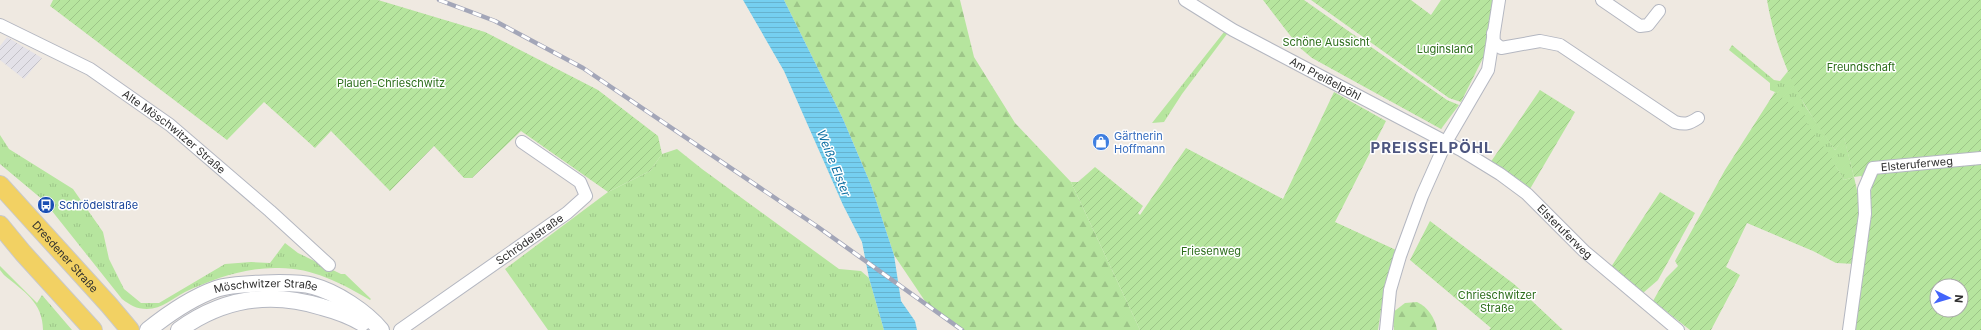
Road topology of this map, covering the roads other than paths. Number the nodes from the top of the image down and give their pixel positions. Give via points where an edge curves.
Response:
1 (1185, 0) edge
2 (1499, 0) edge
3 (1602, 0) edge
4 (1659, 11) dead end
5 (0, 25) edge
6 (1493, 30) junction
7 (1698, 118) dead end
8 (522, 142) dead end
9 (1446, 142) junction
10 (1981, 158) edge
11 (0, 185) edge
12 (0, 225) edge
13 (329, 265) dead end
14 (93, 330) edge
15 (130, 330) edge
16 (148, 330) edge
17 (179, 330) edge
18 (374, 330) edge
19 (381, 330) edge
20 (400, 330) edge
21 (1386, 330) edge
22 (1678, 330) edge
23 (1849, 330) edge

1 - 9 street, Am Preißelpöhl via 1233,30
2 - 6 street
3 - 4 street via 1640,26 1648,25
5 - 13 street, Alte Möschwitzer Straße via 90,69 170,125
6 - 7 street via 1494,42 1501,48 1540,41 1560,45 1675,122 1690,124
6 - 9 street via 1488,70
8 - 20 street, Schrödelstraße via 580,182 586,196 567,213
9 - 21 street via 1422,196 1400,256 1390,290
9 - 22 street, Elsteruferweg via 1500,174 1527,194 1584,251
10 - 23 street, Elsteruferweg via 1873,168 1864,189 1865,214
11 - 15 main road, Dresdener Straße
12 - 14 main road
16 - 19 main road, Möschwitzer Straße via 216,288 245,284 278,284 312,285 341,298 372,319
17 - 18 main road, Möschwitzer Straße via 228,304 259,298 300,300 348,314

